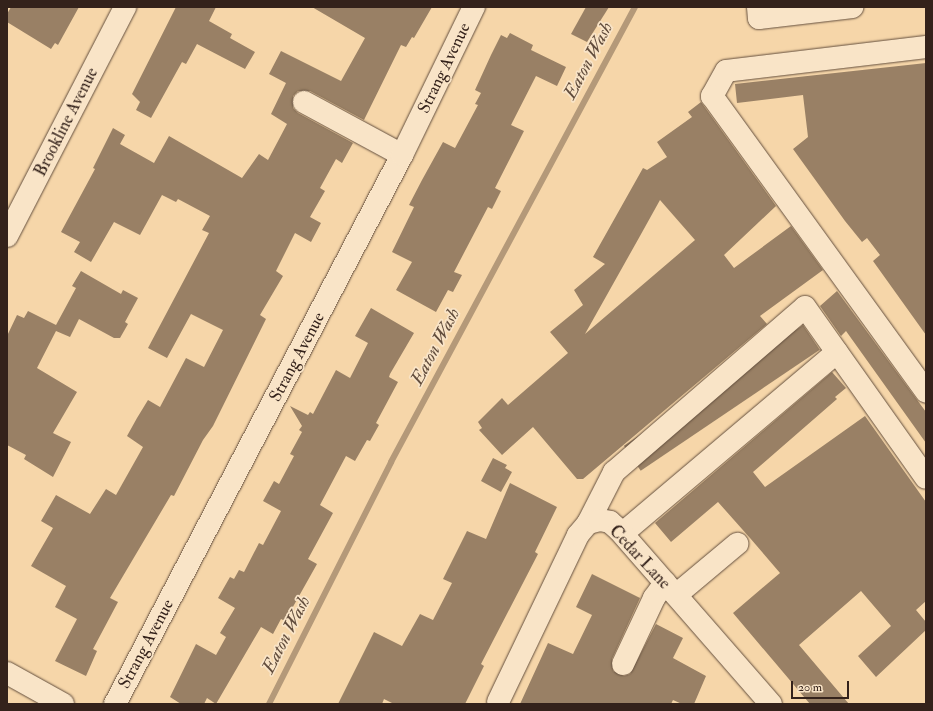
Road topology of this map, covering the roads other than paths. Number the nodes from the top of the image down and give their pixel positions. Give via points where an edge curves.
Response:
1 (125, 7) edge
2 (474, 7) edge
3 (758, 7) edge
4 (852, 7) edge
5 (926, 47) edge
6 (304, 102) dead end
7 (402, 155) junction
8 (7, 236) edge
9 (837, 352) junction
10 (926, 392) edge
11 (926, 478) edge
12 (588, 523) junction
13 (623, 533) junction
14 (737, 544) dead end
15 (671, 589) junction
16 (623, 664) dead end
17 (7, 672) edge
18 (498, 702) dead end
19 (63, 704) edge
20 (115, 704) edge
21 (771, 704) edge

1 - 8 street, Brookline Avenue
2 - 7 street, Strang Avenue
3 - 4 street via 759,18
5 - 10 street via 726,71 712,96
6 - 7 street
7 - 20 street, Strang Avenue
9 - 11 street
9 - 12 street via 805,307 614,472
9 - 13 street
12 - 13 street, Cedar Lane via 600,520 610,522
12 - 18 street, Cedar Lane via 578,535
13 - 15 street, Cedar Lane
14 - 15 street
15 - 16 street via 654,598
15 - 21 street, Cedar Lane
17 - 19 street

